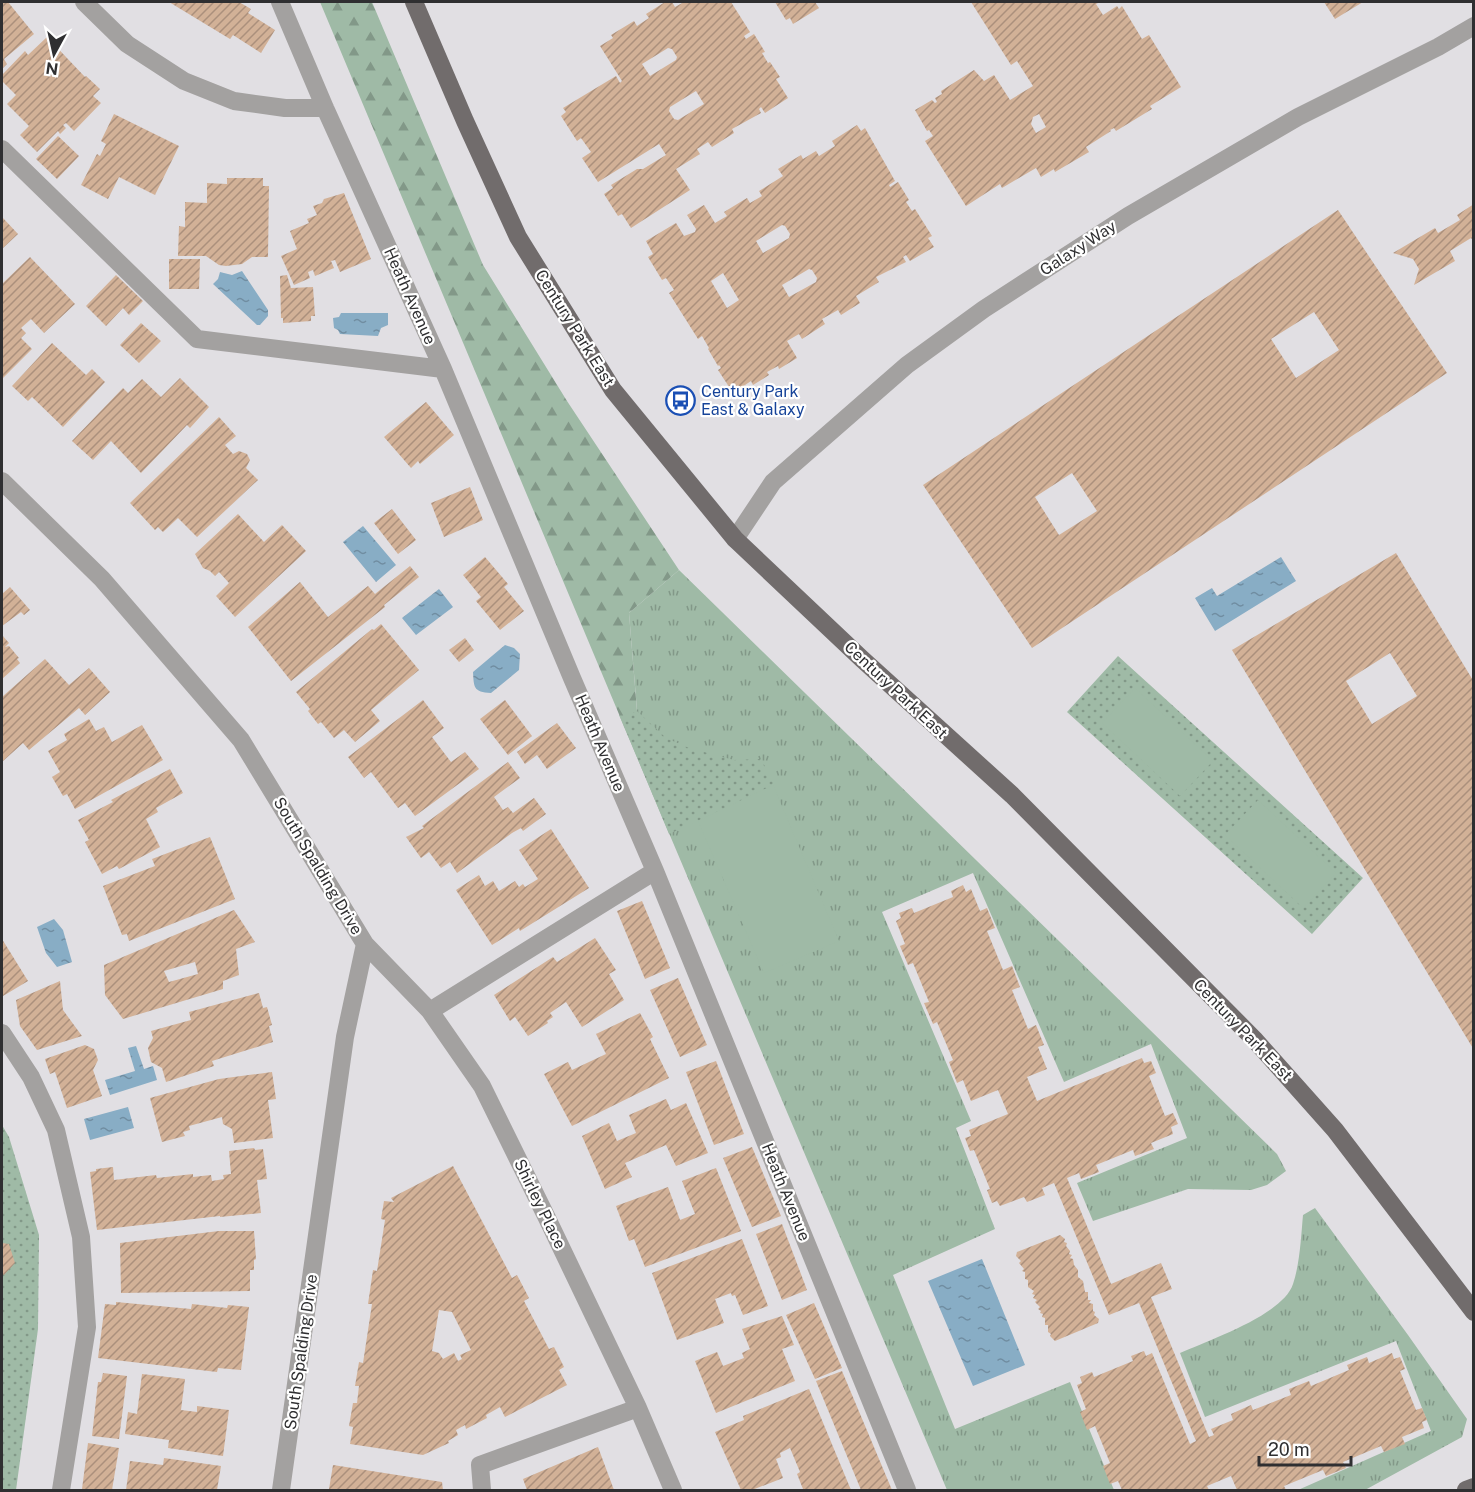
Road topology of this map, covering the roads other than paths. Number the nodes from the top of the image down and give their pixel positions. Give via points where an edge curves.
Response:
1 (84, 2) edge
2 (280, 2) edge
3 (414, 2) edge
4 (1473, 26) edge
5 (325, 108) junction
6 (2, 149) edge
7 (443, 369) junction
8 (2, 482) edge
9 (735, 539) junction
10 (655, 870) junction
11 (365, 944) junction
12 (430, 1011) junction
13 (2, 1032) edge
14 (1473, 1312) edge
15 (638, 1408) junction
16 (1473, 1487) edge
17 (62, 1491) edge
18 (281, 1491) edge
19 (482, 1491) edge
20 (673, 1491) edge
21 (908, 1491) edge
22 (1466, 1491) edge

1 - 5 street via 127,44 184,81 234,101 285,108
2 - 5 street, Heath Avenue
3 - 9 main road, Century Park East via 518,237 613,390
4 - 9 street, Galaxy Way via 1290,122 1128,216 984,309 907,365 780,475
5 - 7 street, Heath Avenue
6 - 7 street via 197,339
7 - 10 street, Heath Avenue
8 - 11 street, South Spalding Drive via 102,579 241,740
9 - 14 main road, Century Park East via 1012,795 1254,1039 1335,1130
10 - 12 street
10 - 21 street, Heath Avenue
11 - 12 street, Shirley Place
11 - 18 street, South Spalding Drive via 345,1037
12 - 15 street, Shirley Place via 482,1086
13 - 17 street via 31,1077 56,1130 81,1237 87,1327
15 - 19 street via 480,1465
15 - 20 street, Shirley Place
16 - 22 main road

